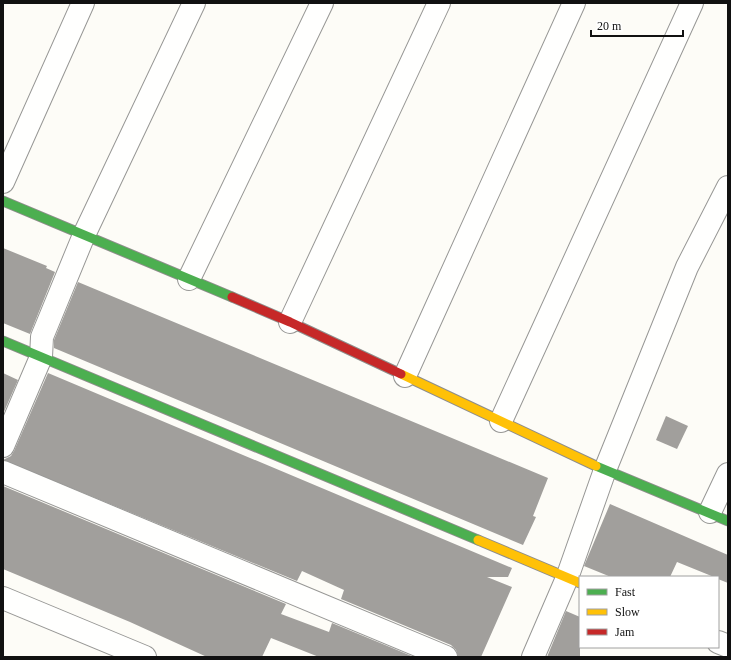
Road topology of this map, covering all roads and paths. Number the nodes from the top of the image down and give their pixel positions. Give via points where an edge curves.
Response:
1 (83, 3) edge
2 (194, 3) edge
3 (322, 3) edge
4 (439, 3) edge
5 (574, 3) edge
6 (692, 3) edge
7 (3, 182) edge
8 (728, 187) edge
9 (3, 201) edge
10 (84, 235) junction
11 (190, 279) junction
12 (290, 322) junction
13 (3, 341) edge
14 (41, 357) junction
15 (405, 376) junction
16 (501, 421) junction
17 (3, 446) edge
18 (605, 470) junction
19 (3, 472) edge
20 (728, 474) edge
21 (719, 517) edge
22 (574, 580) edge
23 (3, 598) edge
24 (145, 657) edge
25 (446, 657) edge
26 (532, 657) edge

1 - 7 street
2 - 10 street
3 - 11 street
4 - 12 street
5 - 15 street
6 - 16 street
8 - 18 street via 687,267
9 - 10 street
10 - 11 street
10 - 14 street via 42,337
11 - 12 street
12 - 15 street
13 - 14 street
14 - 17 street
14 - 22 street
15 - 16 street
16 - 18 street
18 - 21 street
18 - 22 street
19 - 25 street
20 - 21 street
22 - 26 street
23 - 24 street

